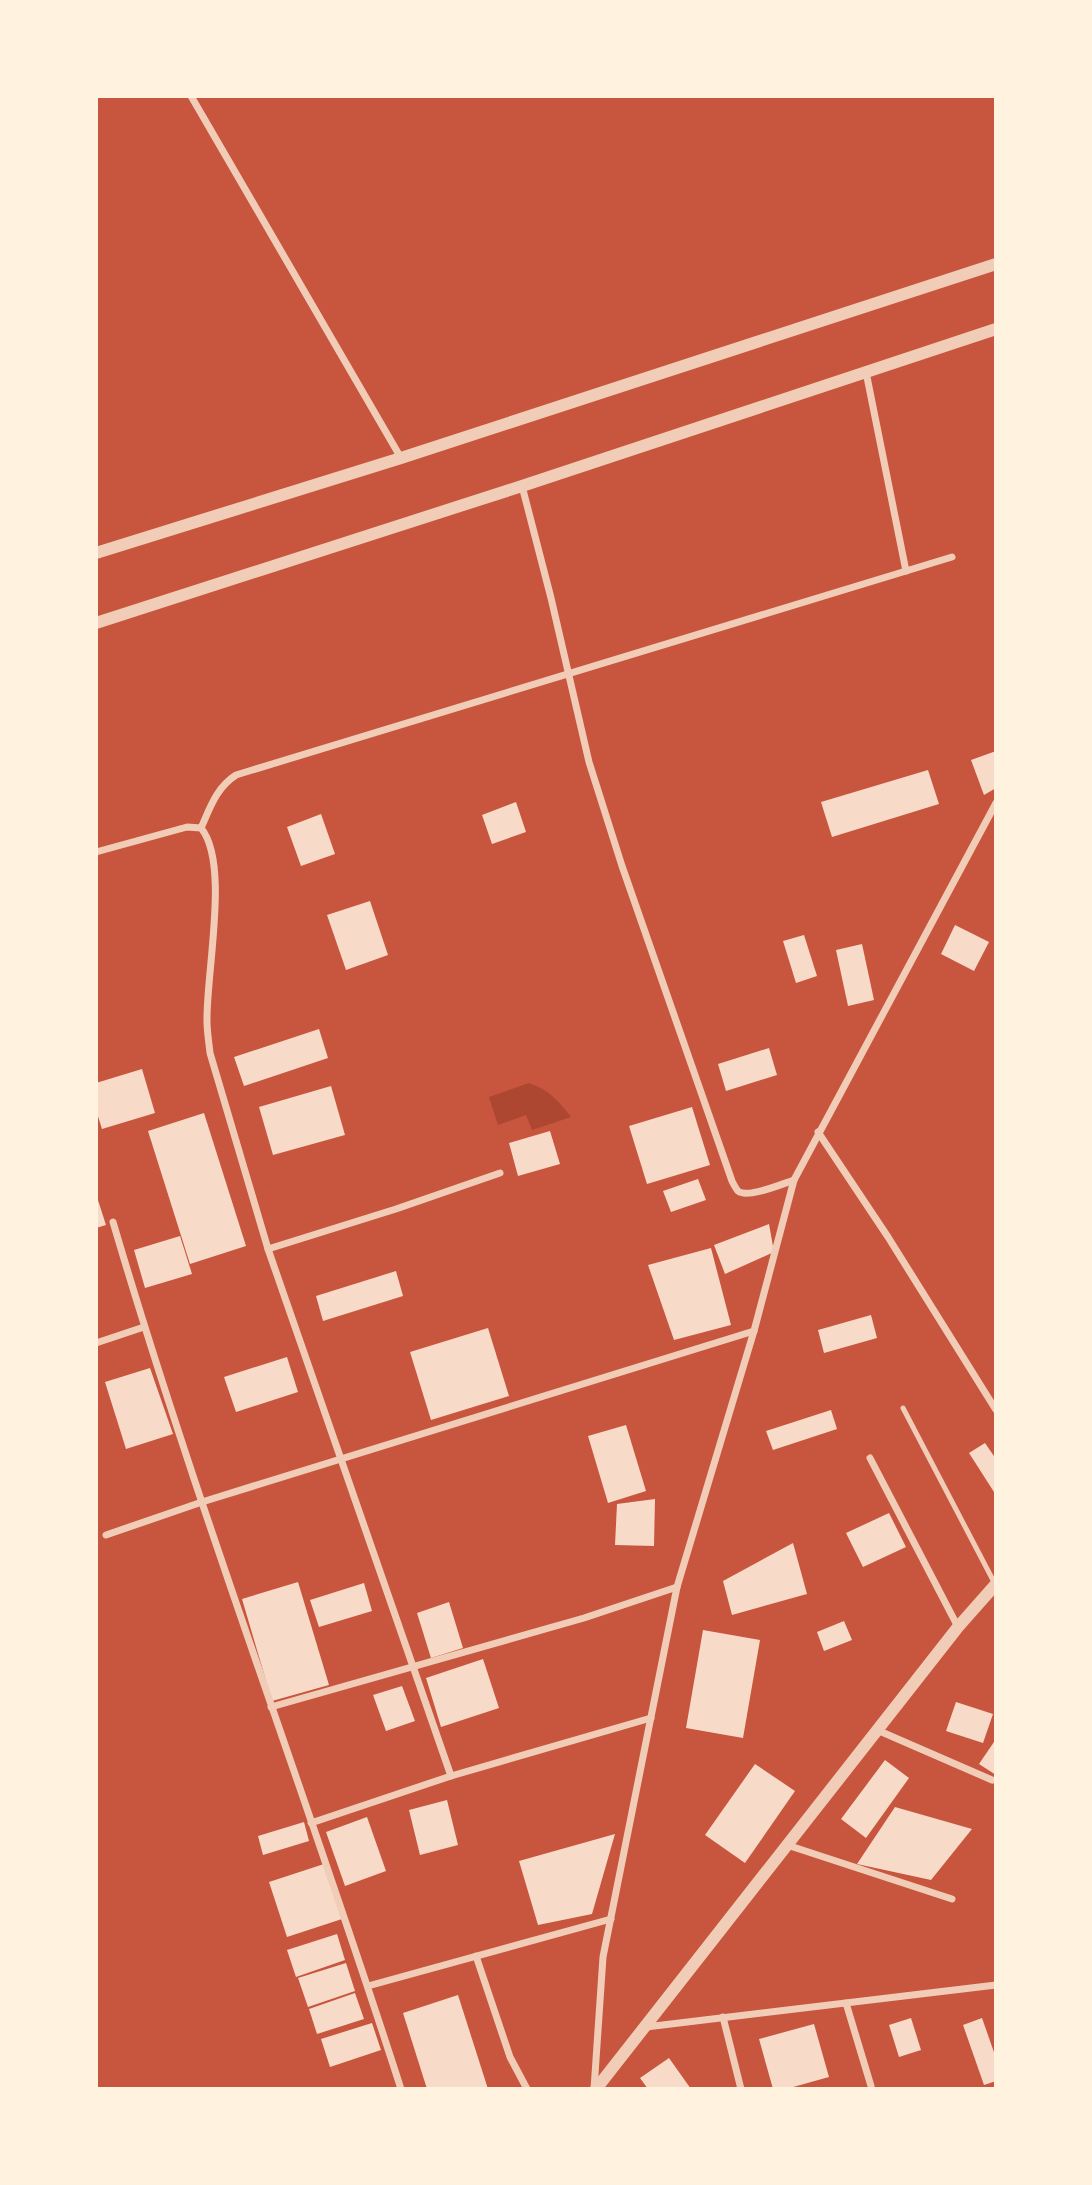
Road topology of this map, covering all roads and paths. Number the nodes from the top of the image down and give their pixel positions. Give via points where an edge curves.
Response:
1 (191, 96) edge
2 (996, 264) edge
3 (996, 329) edge
4 (866, 372) junction
5 (401, 458) junction
6 (522, 486) junction
7 (96, 553) edge
8 (952, 557) dead end
9 (906, 571) junction
10 (96, 623) edge
11 (568, 675) junction
12 (996, 803) edge
13 (201, 828) junction
14 (96, 852) edge
15 (818, 1132) junction
16 (500, 1173) dead end
17 (793, 1180) junction
18 (113, 1222) dead end
19 (268, 1249) junction
20 (144, 1327) junction
21 (754, 1331) junction
22 (96, 1343) edge
23 (903, 1408) dead end
24 (996, 1410) edge
25 (870, 1458) dead end
26 (342, 1459) junction
27 (202, 1502) junction
28 (106, 1535) dead end
29 (996, 1584) edge
30 (677, 1587) junction
31 (958, 1627) junction
32 (412, 1668) junction
33 (271, 1707) junction
34 (651, 1718) junction
35 (877, 1730) junction
36 (451, 1776) junction
37 (992, 1780) dead end
38 (311, 1823) junction
39 (787, 1845) junction
40 (952, 1899) dead end
41 (611, 1919) junction
42 (476, 1956) junction
43 (996, 1984) edge
44 (368, 1986) junction
45 (846, 2003) junction
46 (723, 2017) junction
47 (645, 2027) junction
48 (871, 2086) dead end
49 (401, 2089) edge
50 (527, 2089) edge
51 (595, 2089) edge
52 (741, 2089) edge

1 - 5 street
2 - 5 street
3 - 4 street
4 - 6 street
4 - 9 street
5 - 7 street
6 - 10 street
6 - 11 street
8 - 9 street
9 - 11 street
11 - 13 street via 236,775 218,791
11 - 17 street via 622,866 732,1181 741,1193 750,1194
12 - 15 street
13 - 14 street via 187,827
13 - 19 street via 208,837 215,871 207,1020 210,1053
15 - 17 street
15 - 24 street
16 - 19 street
17 - 21 street
18 - 20 street
19 - 26 street
20 - 22 street
20 - 27 street
21 - 26 street
21 - 30 street
23 - 29 lane
25 - 31 street
26 - 27 street
26 - 32 street
27 - 28 street
27 - 33 street
29 - 31 street
30 - 32 street
30 - 34 street
31 - 35 street
32 - 33 street
32 - 36 street
33 - 38 street
34 - 36 street
34 - 41 street
35 - 37 street
35 - 39 street
36 - 38 street
38 - 44 street
39 - 40 street
39 - 47 street
41 - 42 street
41 - 51 street via 603,1957
42 - 44 street
42 - 50 street via 510,2057
43 - 45 street
44 - 49 street
45 - 46 street
45 - 48 street
46 - 47 street
46 - 52 street
47 - 51 street

